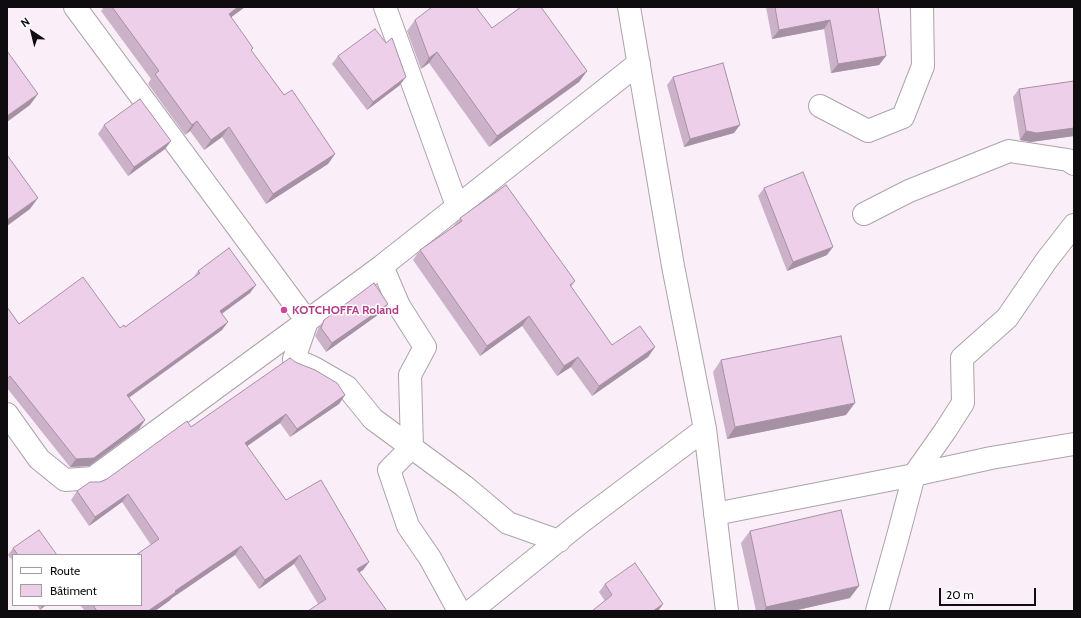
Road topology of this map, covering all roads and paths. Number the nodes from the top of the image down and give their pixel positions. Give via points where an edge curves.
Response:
1 (75, 7) edge
2 (385, 7) edge
3 (629, 7) edge
4 (922, 7) edge
5 (639, 63) junction
6 (820, 106) dead end
7 (1074, 164) edge
8 (457, 206) junction
9 (864, 214) dead end
10 (1074, 225) edge
11 (382, 266) junction
12 (307, 321) junction
13 (7, 414) edge
14 (705, 429) junction
15 (1074, 444) edge
16 (412, 447) junction
17 (914, 475) junction
18 (715, 514) junction
19 (559, 540) junction
20 (459, 611) edge
21 (472, 611) edge
22 (727, 611) edge
23 (877, 611) edge

1 - 12 street
2 - 8 street
3 - 5 street
4 - 6 street via 923,66 903,117 868,131
5 - 8 street
5 - 14 street via 673,266
7 - 9 street via 1068,160 1009,151 909,191
8 - 11 street
10 - 17 street via 1007,318 962,358 963,403
11 - 12 street
11 - 16 street via 399,306 425,347 410,375
12 - 13 street via 94,478 65,480 39,459
12 - 16 street via 294,359 347,387 373,419
14 - 18 street
14 - 19 street
15 - 17 street via 991,458
16 - 19 street via 508,523
16 - 20 street via 389,470 408,526 430,558
17 - 18 street
17 - 23 street
18 - 22 street
19 - 21 street

